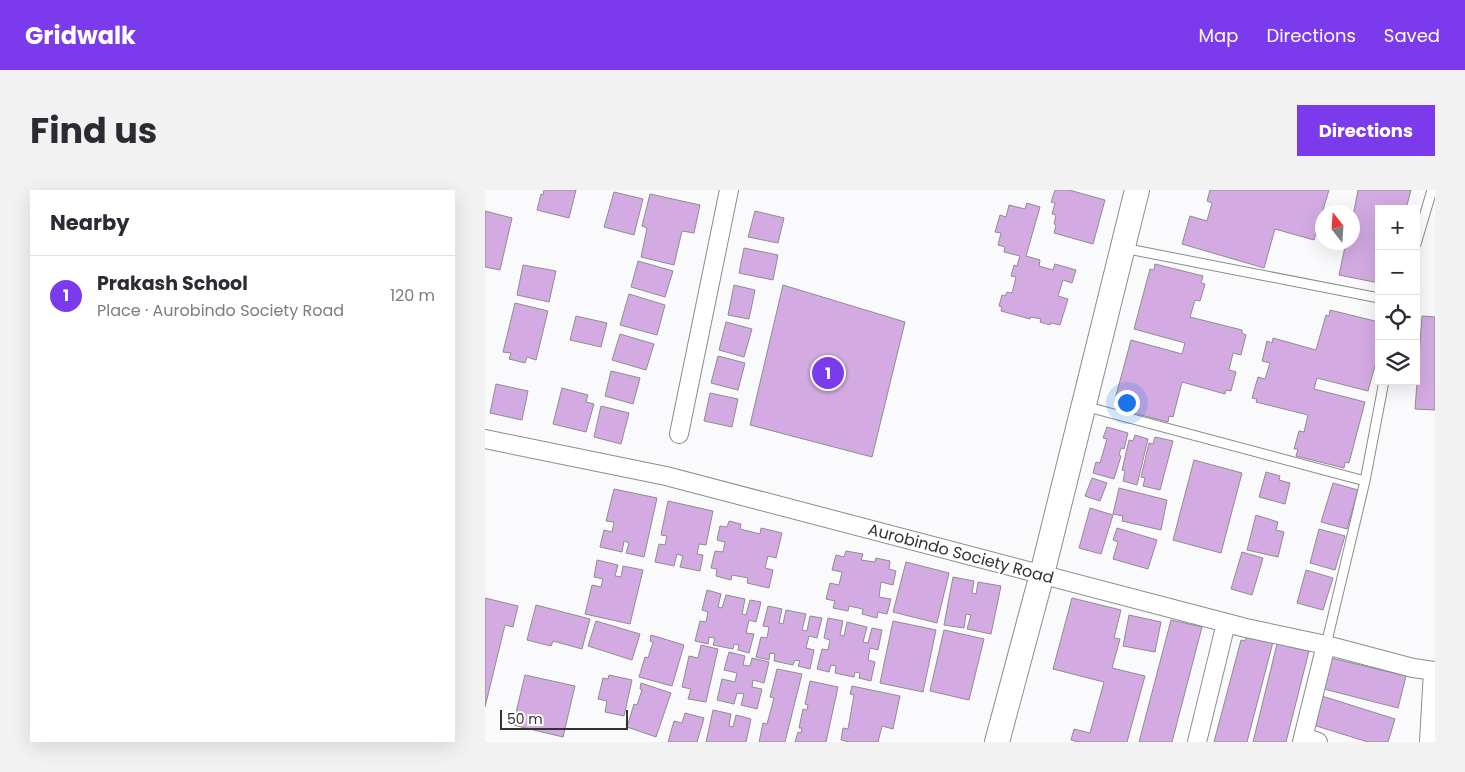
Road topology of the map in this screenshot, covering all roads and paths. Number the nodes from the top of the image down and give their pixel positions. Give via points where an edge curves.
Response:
1 (729, 190) edge
2 (1137, 190) edge
3 (1432, 190) edge
4 (1420, 230) edge
5 (1123, 248) junction
6 (1375, 297) edge
7 (1383, 385) edge
8 (1084, 406) junction
9 (679, 434) dead end
10 (485, 439) edge
11 (1365, 481) junction
12 (1042, 574) junction
13 (1226, 623) junction
14 (1326, 645) junction
15 (1434, 671) edge
16 (1308, 740) edge
17 (997, 742) edge
18 (1197, 742) edge
19 (1429, 742) edge

1 - 9 street
2 - 5 street
3 - 4 lane
5 - 6 lane
5 - 8 street
7 - 11 lane
8 - 11 lane
8 - 12 street
10 - 12 street, Aurobindo Society Road via 666,476
11 - 14 lane
12 - 13 street, Aurobindo Society Road
12 - 17 street
13 - 14 street, Aurobindo Society Road
13 - 18 street
14 - 15 street, Aurobindo Society Road
14 - 16 street
15 - 19 street

